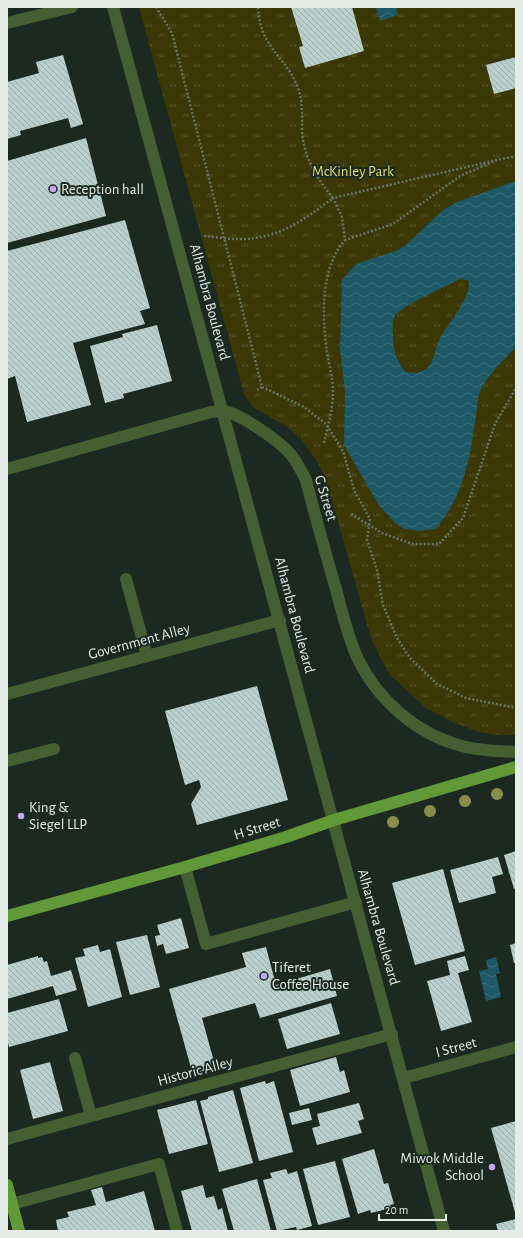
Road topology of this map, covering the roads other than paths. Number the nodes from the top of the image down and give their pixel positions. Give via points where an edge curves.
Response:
1 (72, 7) edge
2 (113, 7) edge
3 (7, 23) edge
4 (224, 411) junction
5 (7, 469) edge
6 (126, 578) dead end
7 (280, 620) junction
8 (147, 656) junction
9 (7, 694) edge
10 (54, 749) dead end
11 (516, 752) edge
12 (7, 761) edge
13 (516, 767) edge
14 (334, 820) junction
15 (185, 867) junction
16 (356, 902) junction
17 (7, 916) edge
18 (392, 1034) junction
19 (516, 1047) edge
20 (75, 1058) dead end
21 (404, 1078) junction
22 (91, 1116) junction
23 (7, 1139) edge
24 (7, 1186) edge
25 (12, 1204) junction
26 (19, 1231) edge
27 (177, 1231) edge
28 (444, 1231) edge

1 - 3 street
2 - 4 street, Alhambra Boulevard
4 - 5 street via 211,412
4 - 7 street, Alhambra Boulevard
4 - 11 street, G Street via 267,433 299,466 306,480 347,631 370,681 384,699 401,715 443,739 462,746
6 - 8 street
7 - 8 street, Government Alley
7 - 14 street, Alhambra Boulevard
8 - 9 street, Government Alley
10 - 12 street
13 - 14 main road, H Street
14 - 15 main road, H Street
14 - 16 street, Alhambra Boulevard
15 - 16 street via 206,944
15 - 17 main road, H Street
16 - 18 street, Alhambra Boulevard
18 - 21 street, Alhambra Boulevard
18 - 22 street, Historic Alley
19 - 21 street, I Street
20 - 22 street
21 - 28 street, Alhambra Boulevard
22 - 23 street, Historic Alley
24 - 25 main road
25 - 26 main road
25 - 27 street via 158,1164

